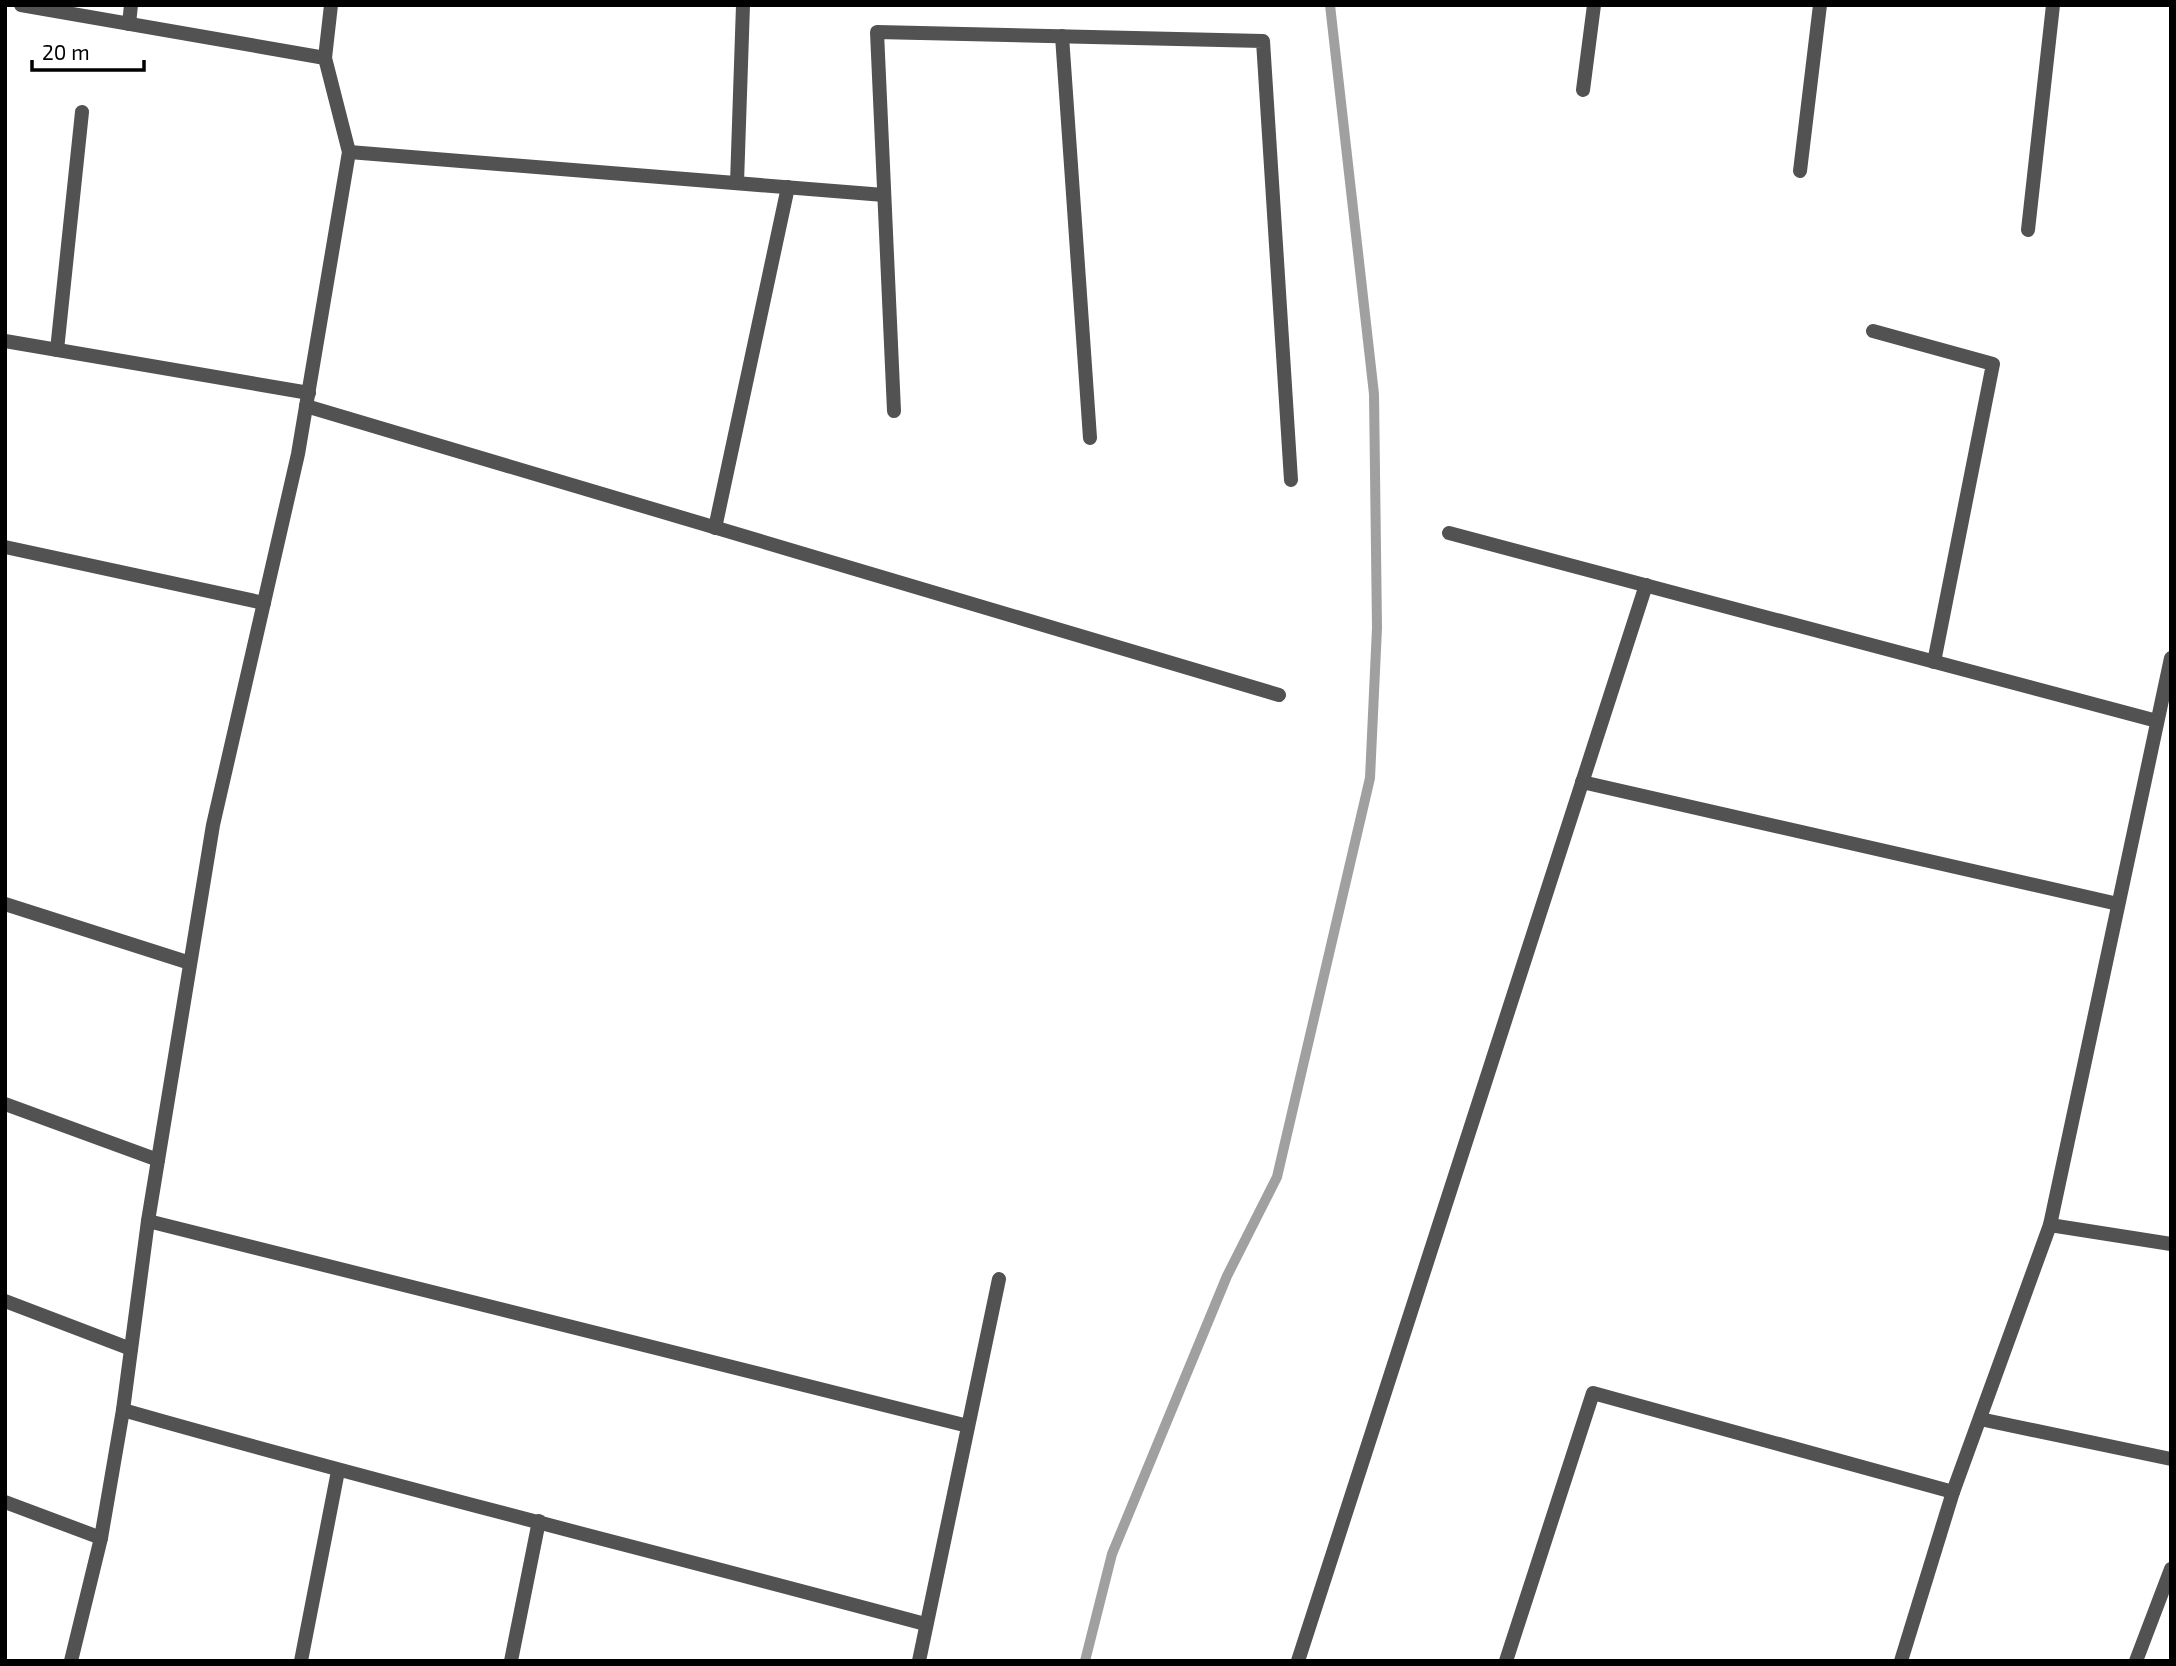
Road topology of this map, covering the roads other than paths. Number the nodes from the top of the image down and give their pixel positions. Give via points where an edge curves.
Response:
1 (21, 5) edge
2 (131, 5) edge
3 (331, 5) edge
4 (743, 5) edge
5 (1594, 5) edge
6 (1820, 5) edge
7 (2053, 5) edge
8 (129, 24) junction
9 (1062, 36) junction
10 (326, 58) junction
11 (1583, 90) dead end
12 (82, 112) dead end
13 (349, 152) junction
14 (1800, 171) dead end
15 (737, 183) junction
16 (788, 187) junction
17 (884, 195) junction
18 (2028, 230) dead end
19 (1873, 331) dead end
20 (5, 341) edge
21 (57, 350) junction
22 (307, 400) junction
23 (894, 411) dead end
24 (1090, 438) dead end
25 (1291, 480) dead end
26 (715, 528) junction
27 (1449, 533) dead end
28 (5, 547) edge
29 (1646, 585) junction
30 (264, 603) junction
31 (2171, 658) edge
32 (1934, 662) junction
33 (1279, 695) dead end
34 (2157, 721) junction
35 (1582, 782) junction
36 (5, 904) edge
37 (2118, 904) junction
38 (190, 963) junction
39 (5, 1104) edge
40 (158, 1160) junction
41 (148, 1221) junction
42 (2050, 1225) junction
43 (2171, 1244) edge
44 (999, 1279) dead end
45 (5, 1301) edge
46 (131, 1349) junction
47 (123, 1410) junction
48 (1980, 1419) junction
49 (968, 1426) junction
50 (2171, 1459) edge
51 (338, 1471) junction
52 (1953, 1492) junction
53 (5, 1502) edge
54 (539, 1521) junction
55 (101, 1538) junction
56 (2171, 1569) edge
57 (925, 1624) junction
58 (71, 1661) edge
59 (301, 1661) edge
60 (511, 1661) edge
61 (919, 1661) edge
62 (1298, 1661) edge
63 (1506, 1661) edge
64 (1901, 1661) edge
65 (2136, 1661) edge

1 - 8 street
2 - 8 street
3 - 10 street
4 - 15 street
5 - 11 street
6 - 14 street
7 - 18 street
8 - 10 street
9 - 17 street via 877,32
9 - 24 street
9 - 25 street via 1264,41
10 - 13 street
12 - 21 street
13 - 15 street
13 - 22 street
15 - 16 street
16 - 17 street
16 - 26 street
17 - 23 street
19 - 32 street via 1993,364
20 - 21 street
21 - 22 street
22 - 26 street
22 - 30 street
26 - 33 street
27 - 29 street
28 - 30 street
29 - 32 street
29 - 35 street
30 - 38 street via 213,825
31 - 34 street
32 - 34 street
34 - 37 street
35 - 37 street
35 - 62 street
36 - 38 street
37 - 42 street
38 - 40 street
39 - 40 street
40 - 41 street
41 - 46 street
41 - 49 street
42 - 43 street
42 - 48 street
44 - 49 street
45 - 46 street
46 - 47 street
47 - 51 street
47 - 55 street
48 - 50 street
48 - 52 street
49 - 57 street
51 - 54 street
51 - 59 street
52 - 63 street via 1593,1393
52 - 64 street
53 - 55 street
54 - 57 street
54 - 60 street
55 - 58 street
56 - 65 street
57 - 61 street

